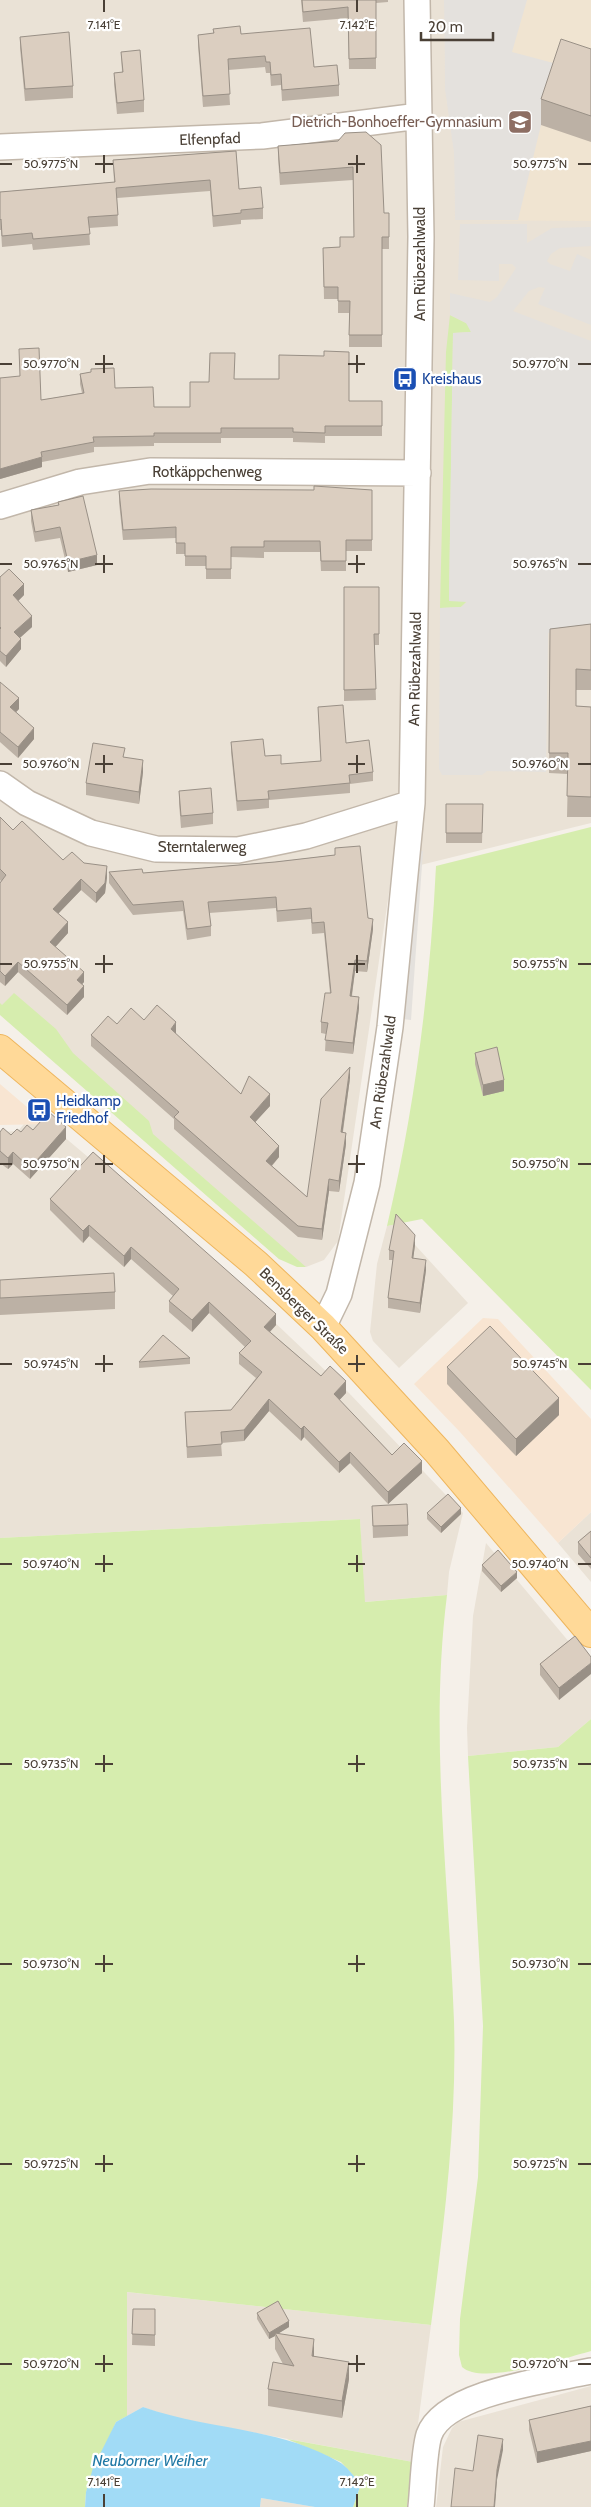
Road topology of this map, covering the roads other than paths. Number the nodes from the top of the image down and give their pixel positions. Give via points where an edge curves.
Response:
1 (417, 0) edge
2 (420, 116) junction
3 (0, 148) edge
4 (418, 473) junction
5 (0, 506) edge
6 (0, 784) edge
7 (412, 804) junction
8 (0, 1049) edge
9 (323, 1327) junction
10 (591, 1632) edge
11 (591, 2371) edge
12 (421, 2507) edge

1 - 2 street, Am Rübezahlwald
2 - 3 street, Elfenpfad via 262,136
2 - 4 street, Am Rübezahlwald
4 - 5 street, Rotkäppchenweg via 150,471 80,482
4 - 7 street, Am Rübezahlwald
6 - 7 street, Sterntalerweg via 27,804 90,833 156,849 238,850 306,836
7 - 9 street, Am Rübezahlwald via 390,1027 367,1183 339,1294
8 - 9 main road, Bensberger Straße via 256,1264
9 - 10 main road, Bensberger Straße via 437,1451
11 - 12 street via 479,2395 441,2416 429,2435

